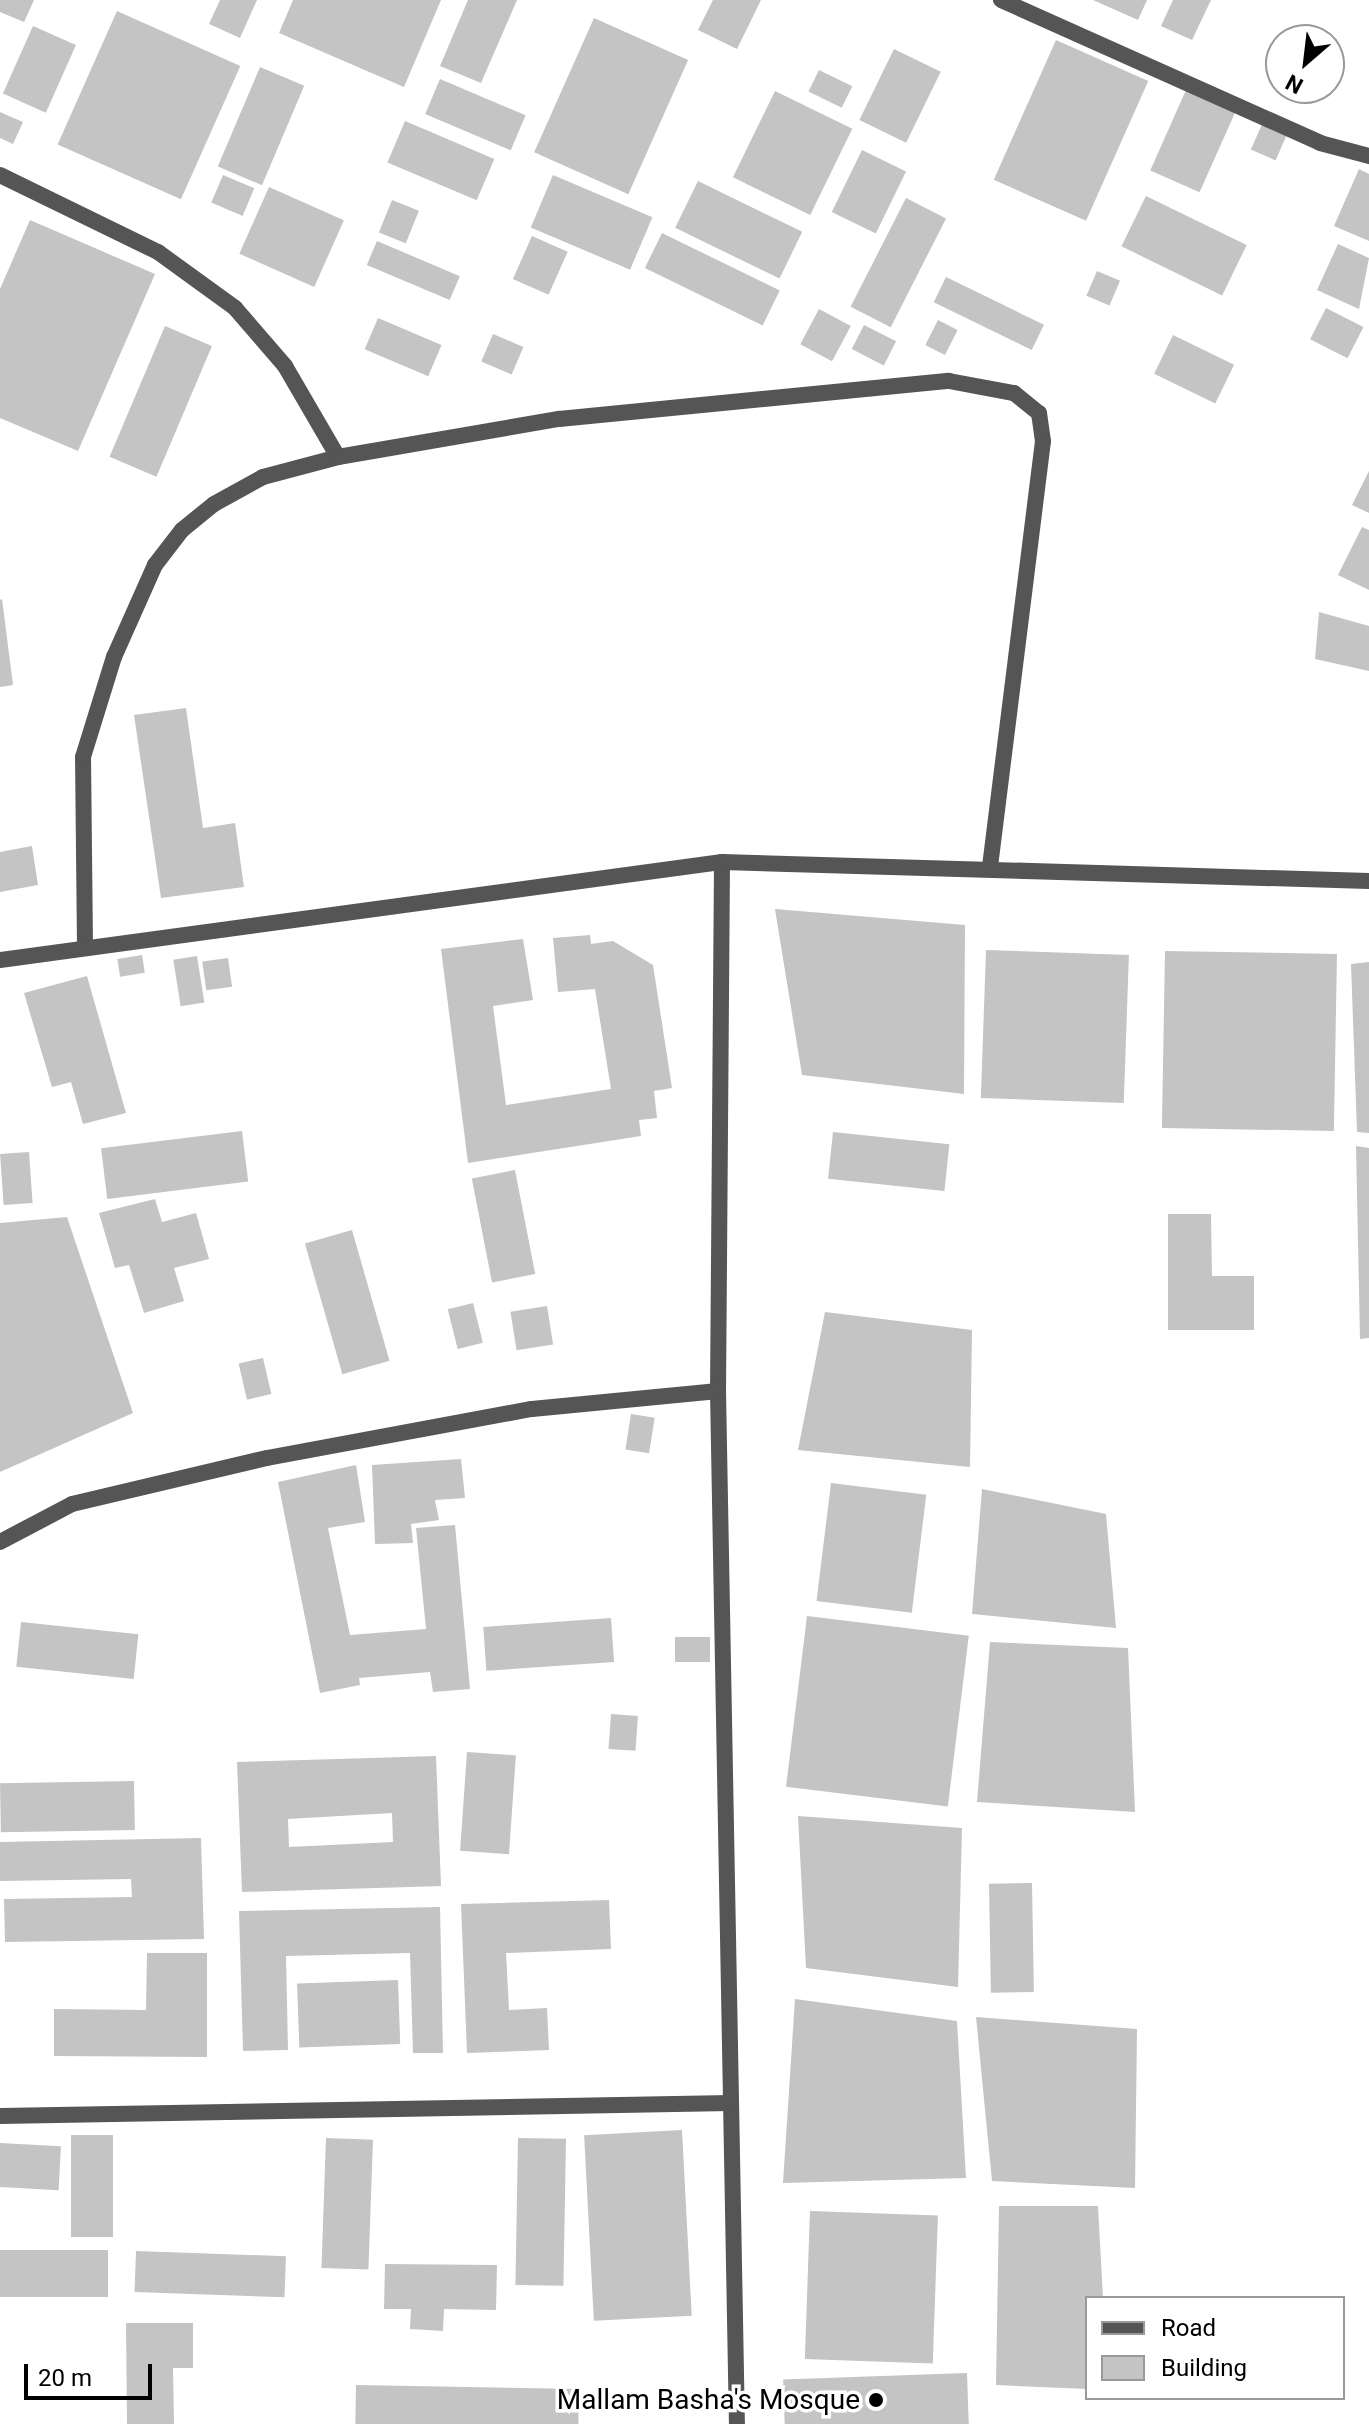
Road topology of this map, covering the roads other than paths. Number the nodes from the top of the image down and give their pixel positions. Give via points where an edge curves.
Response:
1 (1001, 0) edge
2 (1369, 156) edge
3 (0, 175) edge
4 (338, 457) junction
5 (722, 862) junction
6 (990, 868) junction
7 (1369, 881) edge
8 (85, 946) junction
9 (0, 960) edge
10 (718, 1391) junction
11 (0, 1542) edge
12 (731, 2103) junction
13 (0, 2116) edge
14 (737, 2424) edge

1 - 2 street via 1320,143
3 - 4 street via 158,252 235,308 285,366
4 - 6 street via 559,419 934,382 1014,393 1039,413 1043,441
4 - 8 street via 263,477 214,504 155,565 114,657 83,757
5 - 6 street
5 - 8 street
5 - 10 street
6 - 7 street
8 - 9 street
10 - 11 street via 532,1409 267,1458 72,1504
10 - 12 street
12 - 13 street
12 - 14 street

